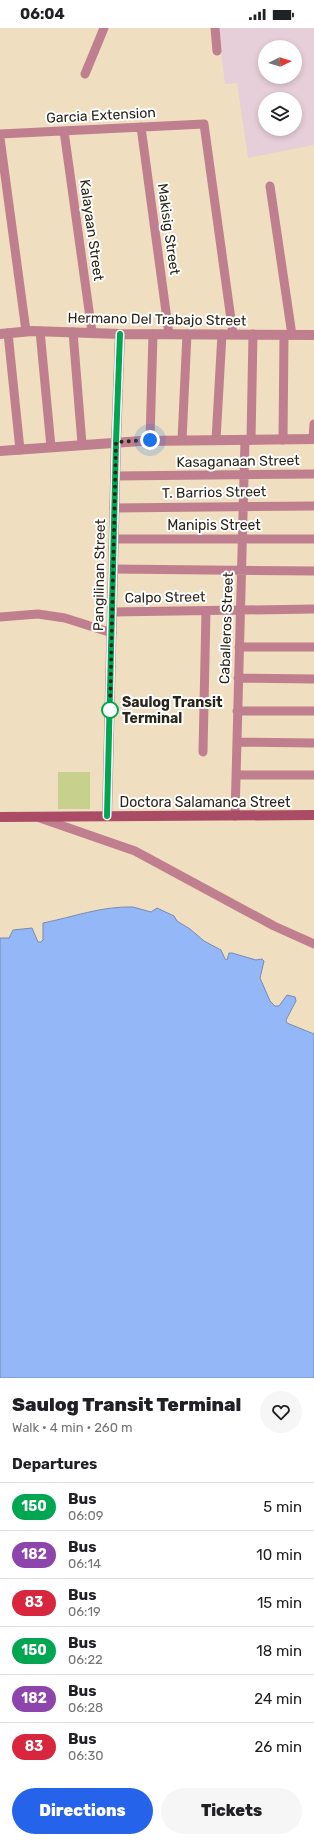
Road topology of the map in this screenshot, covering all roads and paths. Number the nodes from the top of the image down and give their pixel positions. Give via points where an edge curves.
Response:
1 (104, 28) edge
2 (215, 28) edge
3 (217, 51) dead end
4 (85, 74) dead end
5 (141, 127) junction
6 (64, 131) junction
7 (0, 134) edge
8 (0, 138) edge
9 (270, 186) dead end
10 (26, 331) junction
11 (40, 331) junction
12 (73, 332) junction
13 (92, 332) junction
14 (4, 333) edge
15 (120, 334) junction
16 (153, 334) junction
17 (169, 334) junction
18 (187, 334) junction
19 (222, 334) junction
20 (232, 334) junction
21 (253, 334) junction
22 (288, 334) junction
23 (314, 335) edge
24 (314, 424) edge
25 (150, 440) junction
26 (182, 440) junction
27 (216, 440) junction
28 (248, 440) junction
29 (283, 440) junction
30 (314, 440) edge
31 (116, 442) junction
32 (82, 444) junction
33 (51, 447) junction
34 (20, 450) junction
35 (0, 451) edge
36 (314, 474) edge
37 (244, 475) junction
38 (115, 476) junction
39 (243, 506) junction
40 (314, 506) edge
41 (114, 508) junction
42 (114, 539) junction
43 (242, 539) junction
44 (314, 539) edge
45 (113, 569) junction
46 (241, 570) junction
47 (314, 570) edge
48 (314, 609) edge
49 (240, 610) junction
50 (206, 611) junction
51 (112, 612) junction
52 (0, 617) edge
53 (112, 633) junction
54 (239, 647) junction
55 (314, 647) edge
56 (238, 678) junction
57 (314, 679) edge
58 (238, 711) junction
59 (314, 711) edge
60 (237, 742) junction
61 (314, 743) edge
62 (203, 752) dead end
63 (236, 775) junction
64 (314, 775) edge
65 (314, 815) edge
66 (34, 816) junction
67 (107, 816) junction
68 (235, 816) junction
69 (0, 817) edge
70 (314, 943) edge

1 - 4 street
2 - 3 street
5 - 6 street, Garcia Extension
5 - 17 street, Makisig Street
5 - 20 street, Garcia Extension via 204,124
6 - 7 street, Garcia Extension
6 - 13 street, Kalayaan Street
8 - 10 street
9 - 22 street
10 - 11 street, Hermano Del Trabajo Street
10 - 14 street, Hermano Del Trabajo Street
11 - 12 street, Hermano Del Trabajo Street
11 - 33 street
12 - 13 street, Hermano Del Trabajo Street
12 - 32 street
13 - 15 street, Hermano Del Trabajo Street
14 - 34 street
15 - 16 street, Hermano Del Trabajo Street
15 - 31 street, Pangilinan Street
16 - 17 street, Hermano Del Trabajo Street
16 - 25 street
17 - 18 street, Hermano Del Trabajo Street
18 - 19 street, Hermano Del Trabajo Street
18 - 26 street
19 - 20 street, Hermano Del Trabajo Street
19 - 27 street
20 - 21 street, Hermano Del Trabajo Street
21 - 22 street, Hermano Del Trabajo Street
21 - 28 street, Caballeros Street
22 - 23 street, Hermano Del Trabajo Street
22 - 29 street
24 - 30 street
25 - 26 street
25 - 31 street
26 - 27 street
27 - 28 street
28 - 29 street
28 - 37 street, Caballeros Street
29 - 30 street
31 - 32 street
31 - 38 street, Pangilinan Street
32 - 33 street
33 - 34 street
34 - 35 street
36 - 37 street, Kasaganaan Street
37 - 38 street, Kasaganaan Street
37 - 39 street, Caballeros Street
38 - 41 street, Pangilinan Street
39 - 40 street, T. Barrios Street
39 - 41 street, T. Barrios Street
39 - 43 street, Caballeros Street
41 - 42 street, Pangilinan Street
42 - 43 street, Manipis Street
42 - 45 street, Pangilinan Street
43 - 44 street, Manipis Street
43 - 46 street, Caballeros Street
45 - 46 street
45 - 51 street, Pangilinan Street
46 - 47 street
46 - 49 street, Caballeros Street
48 - 49 street, Calpo Street
49 - 50 street, Calpo Street
49 - 54 street, Caballeros Street
50 - 51 street, Calpo Street
50 - 62 street
51 - 53 street, Pangilinan Street
52 - 53 street via 38,614 66,618
53 - 67 street, Pangilinan Street
54 - 55 street
54 - 56 street, Caballeros Street
56 - 57 street
56 - 58 street, Caballeros Street
58 - 59 street
58 - 60 street, Caballeros Street
60 - 61 street
60 - 63 street, Caballeros Street
63 - 64 street
63 - 68 street, Caballeros Street
65 - 68 main road, Doctora Salamanca Street
66 - 67 main road, Doctora Salamanca Street
66 - 69 main road, Doctora Salamanca Street
66 - 70 street via 135,852 267,923
67 - 68 main road, Doctora Salamanca Street

